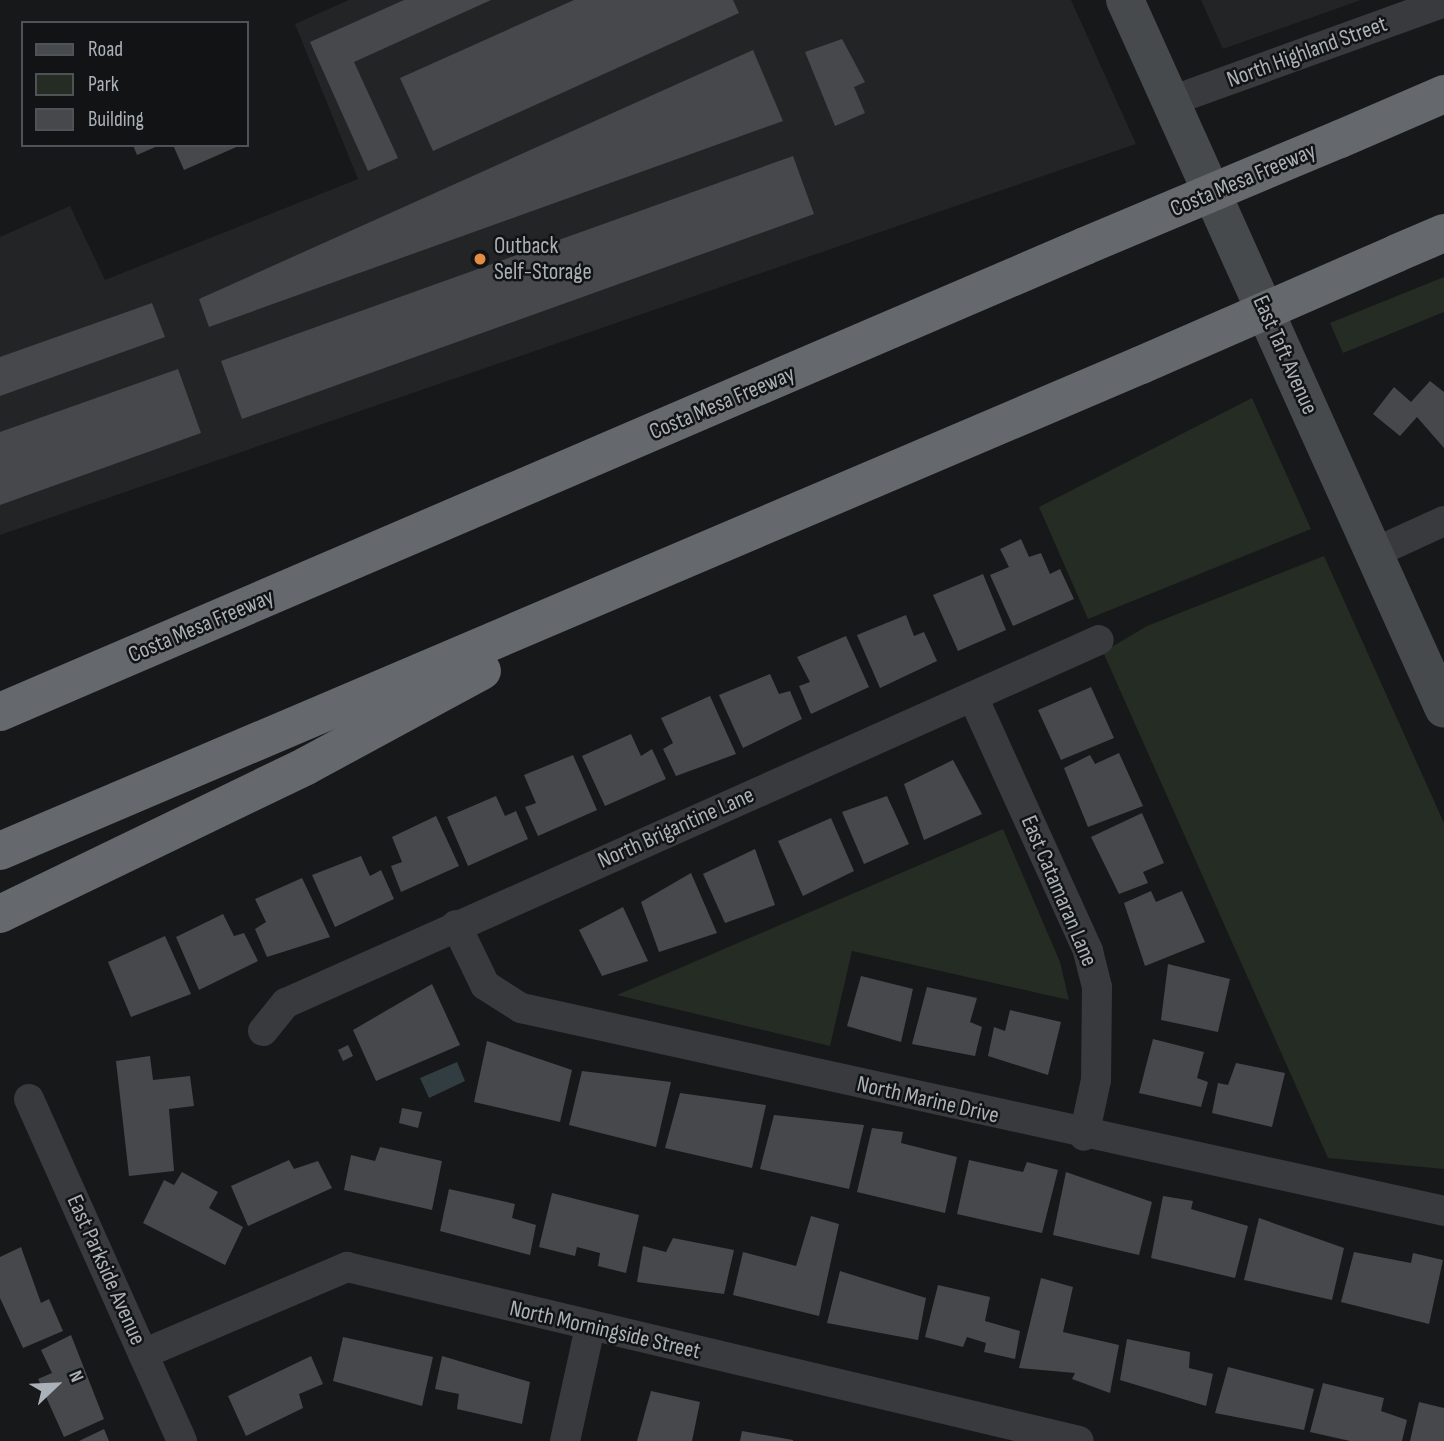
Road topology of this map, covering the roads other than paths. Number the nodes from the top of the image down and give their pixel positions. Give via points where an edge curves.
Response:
1 (1125, 0) edge
2 (1444, 2) edge
3 (1444, 94) edge
4 (1171, 101) junction
5 (1444, 233) edge
6 (1444, 521) edge
7 (1374, 553) junction
8 (691, 559) junction
9 (1099, 640) dead end
10 (973, 697) junction
11 (1444, 709) edge
12 (0, 712) edge
13 (0, 851) edge
14 (0, 914) edge
15 (456, 925) junction
16 (263, 1031) dead end
17 (29, 1099) dead end
18 (1084, 1136) junction
19 (1444, 1211) edge
20 (590, 1327) junction
21 (144, 1354) junction
22 (990, 1430) edge
23 (182, 1441) edge
24 (565, 1441) edge
25 (1079, 1441) edge

1 - 4 main road, East Taft Avenue
2 - 4 street, North Highland Street
3 - 12 highway, Costa Mesa Freeway, bridge
4 - 7 main road, East Taft Avenue
5 - 8 highway, bridge
6 - 7 street
7 - 11 main road, East Taft Avenue
8 - 13 highway
8 - 14 highway via 306,766
9 - 10 street, North Brigantine Lane
10 - 15 street, North Brigantine Lane
10 - 18 street, East Catamaran Lane via 1083,940 1097,987 1097,1068
15 - 16 street, North Brigantine Lane via 286,1003
15 - 18 street, North Marine Drive via 485,985 521,1008
17 - 21 street, East Parkside Avenue
18 - 19 street, North Marine Drive
20 - 21 street, North Morningside Street via 347,1267
20 - 22 street, North Morningside Street
20 - 24 street
21 - 23 street, East Parkside Avenue
22 - 25 street, North Morningside Street

